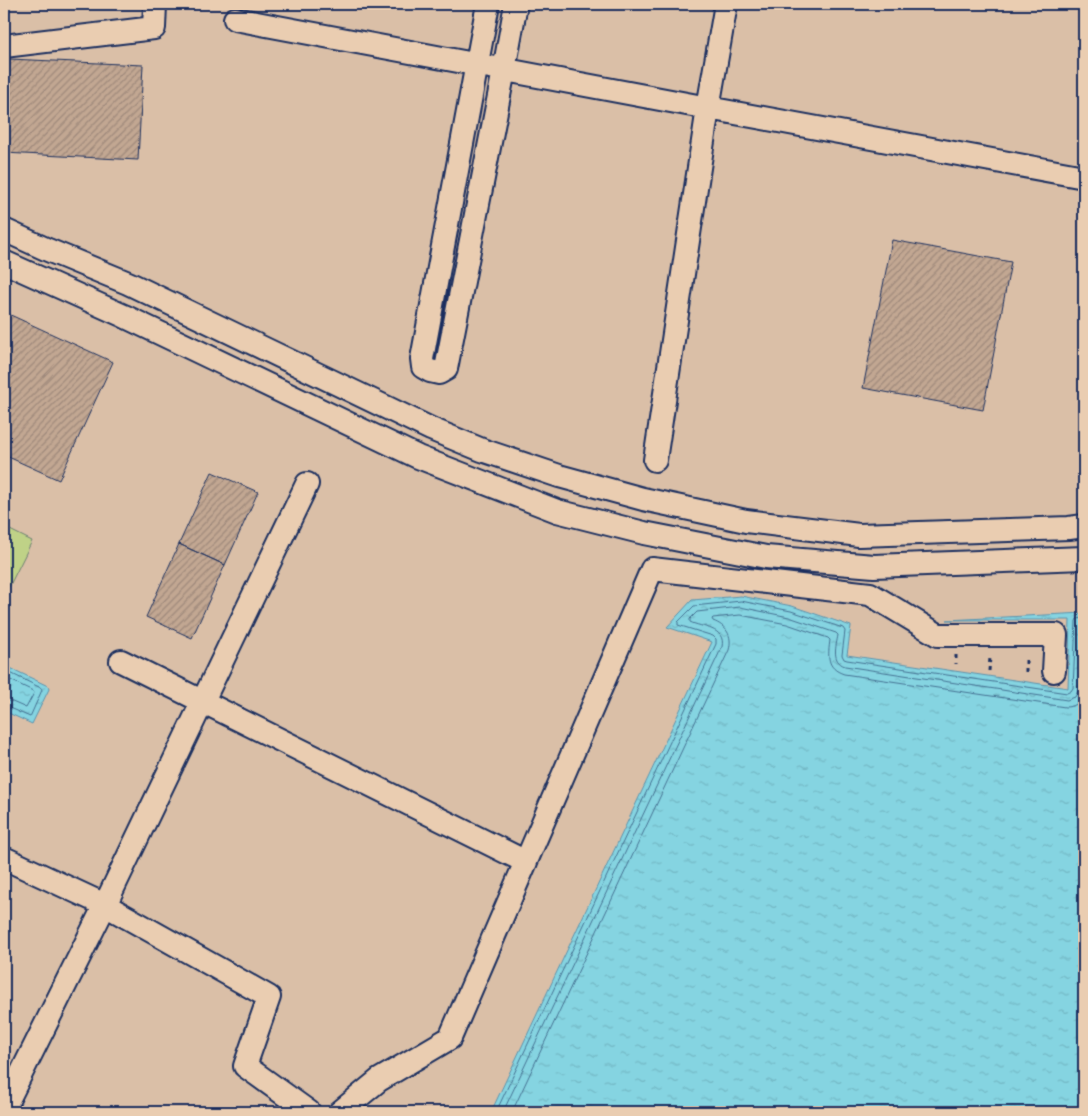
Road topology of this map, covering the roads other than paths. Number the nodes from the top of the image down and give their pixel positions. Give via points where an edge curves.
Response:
1 (155, 4) edge
2 (488, 4) edge
3 (516, 4) edge
4 (726, 4) edge
5 (235, 19) dead end
6 (4, 46) edge
7 (477, 65) junction
8 (504, 70) junction
9 (708, 108) junction
10 (1084, 177) edge
11 (4, 230) edge
12 (4, 262) edge
13 (431, 429) junction
14 (418, 457) junction
15 (655, 460) dead end
16 (307, 484) dead end
17 (1084, 526) edge
18 (1084, 558) edge
19 (121, 661) dead end
20 (1054, 671) dead end
21 (203, 701) junction
22 (4, 858) edge
23 (526, 862) junction
24 (105, 905) junction
25 (4, 1108) edge
26 (309, 1112) edge
27 (340, 1112) edge

1 - 6 street via 154,28
2 - 7 street
3 - 8 street
4 - 9 street
5 - 7 street
7 - 8 street
7 - 8 street via 422,359 423,367 439,373 446,369
8 - 9 street
9 - 10 street
9 - 15 street
11 - 13 street via 128,283
12 - 14 street
13 - 14 street
13 - 17 street via 560,476 643,499 746,520 859,535
14 - 18 street via 557,511 644,533 766,557 874,566
16 - 21 street
19 - 21 street
20 - 23 street via 1056,635 938,635 870,594 652,570
21 - 23 street
21 - 24 street
22 - 24 street
23 - 27 street via 450,1038 379,1080
24 - 25 street
24 - 26 street via 269,997 245,1066

